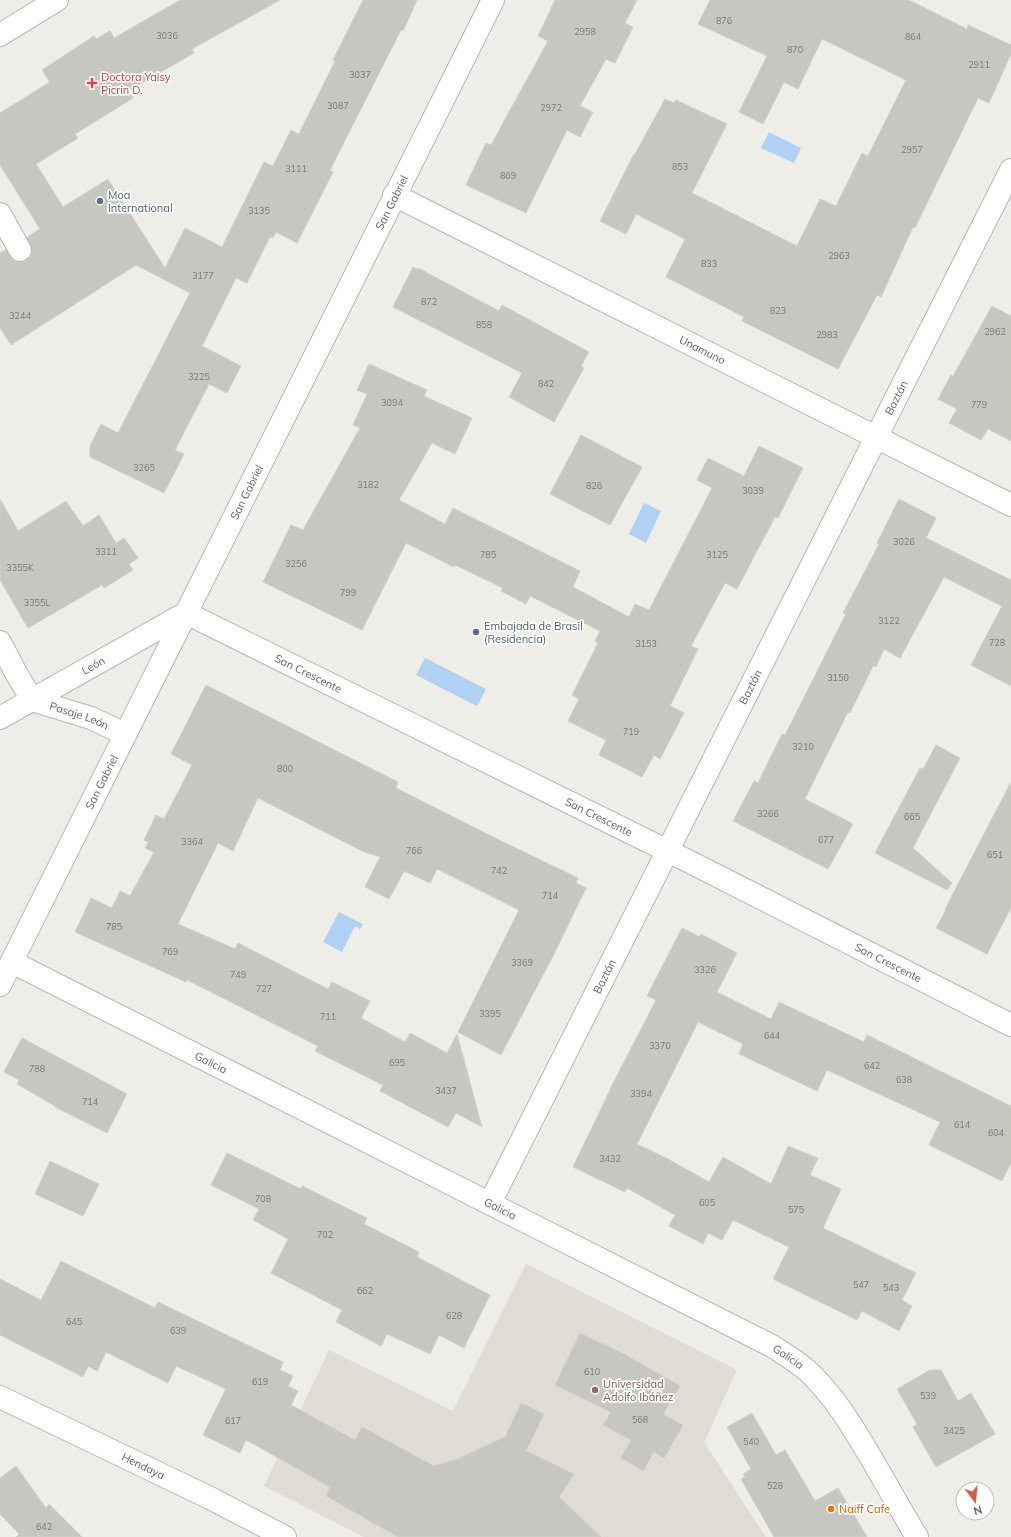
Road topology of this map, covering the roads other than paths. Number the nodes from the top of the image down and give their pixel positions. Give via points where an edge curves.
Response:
1 (57, 0) edge
2 (493, 0) edge
3 (0, 35) edge
4 (1011, 170) edge
5 (394, 195) junction
6 (0, 214) edge
7 (20, 250) dead end
8 (876, 437) junction
9 (1011, 504) edge
10 (186, 612) junction
11 (0, 642) edge
12 (32, 700) junction
13 (0, 718) edge
14 (125, 734) junction
15 (668, 852) junction
16 (12, 962) junction
17 (0, 985) edge
18 (1011, 1025) edge
19 (490, 1203) junction
20 (0, 1397) edge
21 (284, 1537) edge
22 (917, 1537) edge

1 - 3 street
2 - 5 street, San Gabriel
4 - 8 street, Baztán
5 - 8 street, Unamuno
5 - 10 street, San Gabriel
6 - 7 street
8 - 9 street, Unamuno
8 - 15 street, Baztán
10 - 12 street, León
10 - 14 street, San Gabriel
10 - 15 street, San Crescente
11 - 12 street
12 - 13 street, León
12 - 14 street, Pasaje León via 91,718
14 - 16 street, San Gabriel
15 - 18 street, San Crescente
15 - 19 street, Baztán
16 - 17 street, San Gabriel
16 - 19 street, Galicia
19 - 22 street, Galicia via 794,1359 825,1389 858,1436
20 - 21 street, Hendaya via 210,1498

